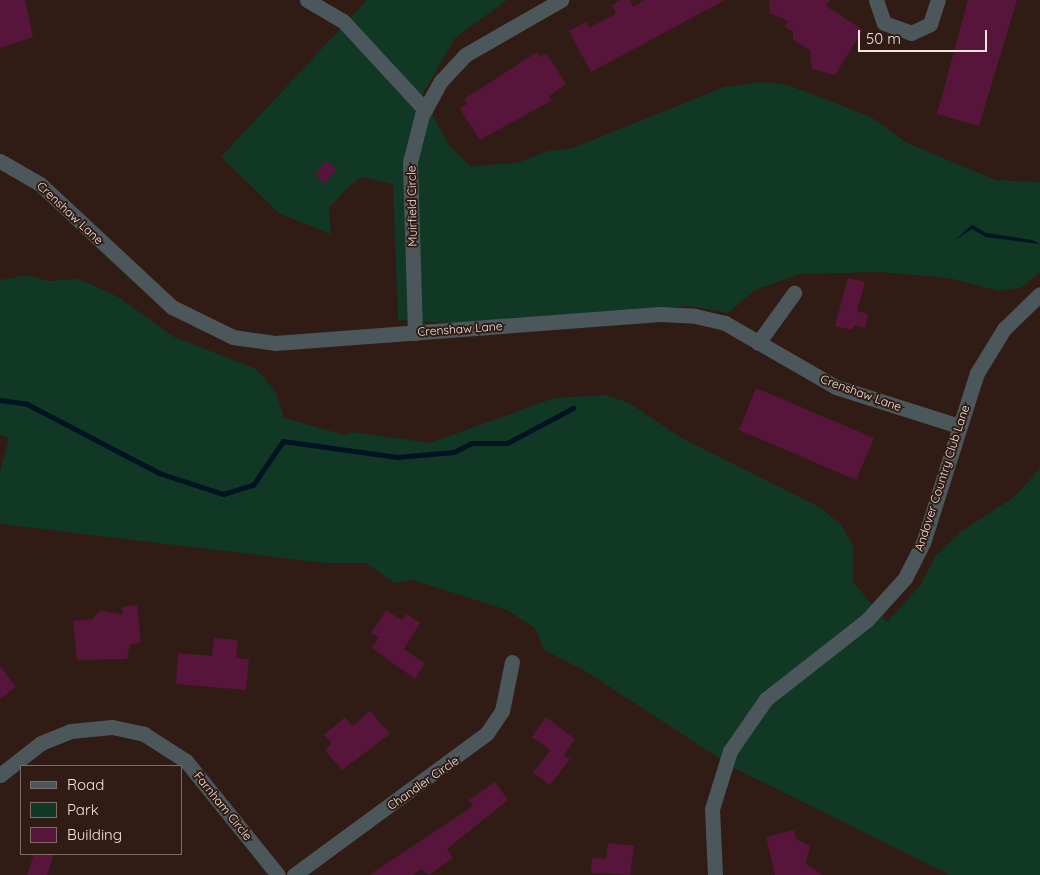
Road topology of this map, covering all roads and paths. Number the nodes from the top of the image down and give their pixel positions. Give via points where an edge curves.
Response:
1 (307, 0) edge
2 (561, 0) edge
3 (876, 0) edge
4 (938, 0) edge
5 (425, 110) junction
6 (0, 161) edge
7 (794, 293) dead end
8 (1040, 294) edge
9 (415, 333) junction
10 (758, 343) junction
11 (959, 426) junction
12 (512, 662) dead end
13 (0, 775) edge
14 (278, 875) edge
15 (294, 875) edge
16 (715, 875) edge

1 - 5 street via 343,21
2 - 5 street, Muirfield Circle via 465,56 442,81
3 - 4 street via 884,23 911,33 930,24
5 - 9 street, Muirfield Circle via 410,162
6 - 9 street, Crenshaw Lane via 40,184 154,292 200,323 234,336 275,343
7 - 10 street
8 - 11 street, Andover Country Club Lane via 989,350
9 - 10 street, Crenshaw Lane via 660,314 725,323
10 - 11 street, Crenshaw Lane via 836,387
11 - 16 street, Andover Country Club Lane via 923,543 905,578 872,616 766,699 730,751 712,809
12 - 15 street, Chandler Circle via 502,711 487,733
13 - 14 street, Farnham Circle via 41,743 71,731 112,727 144,734 186,761

